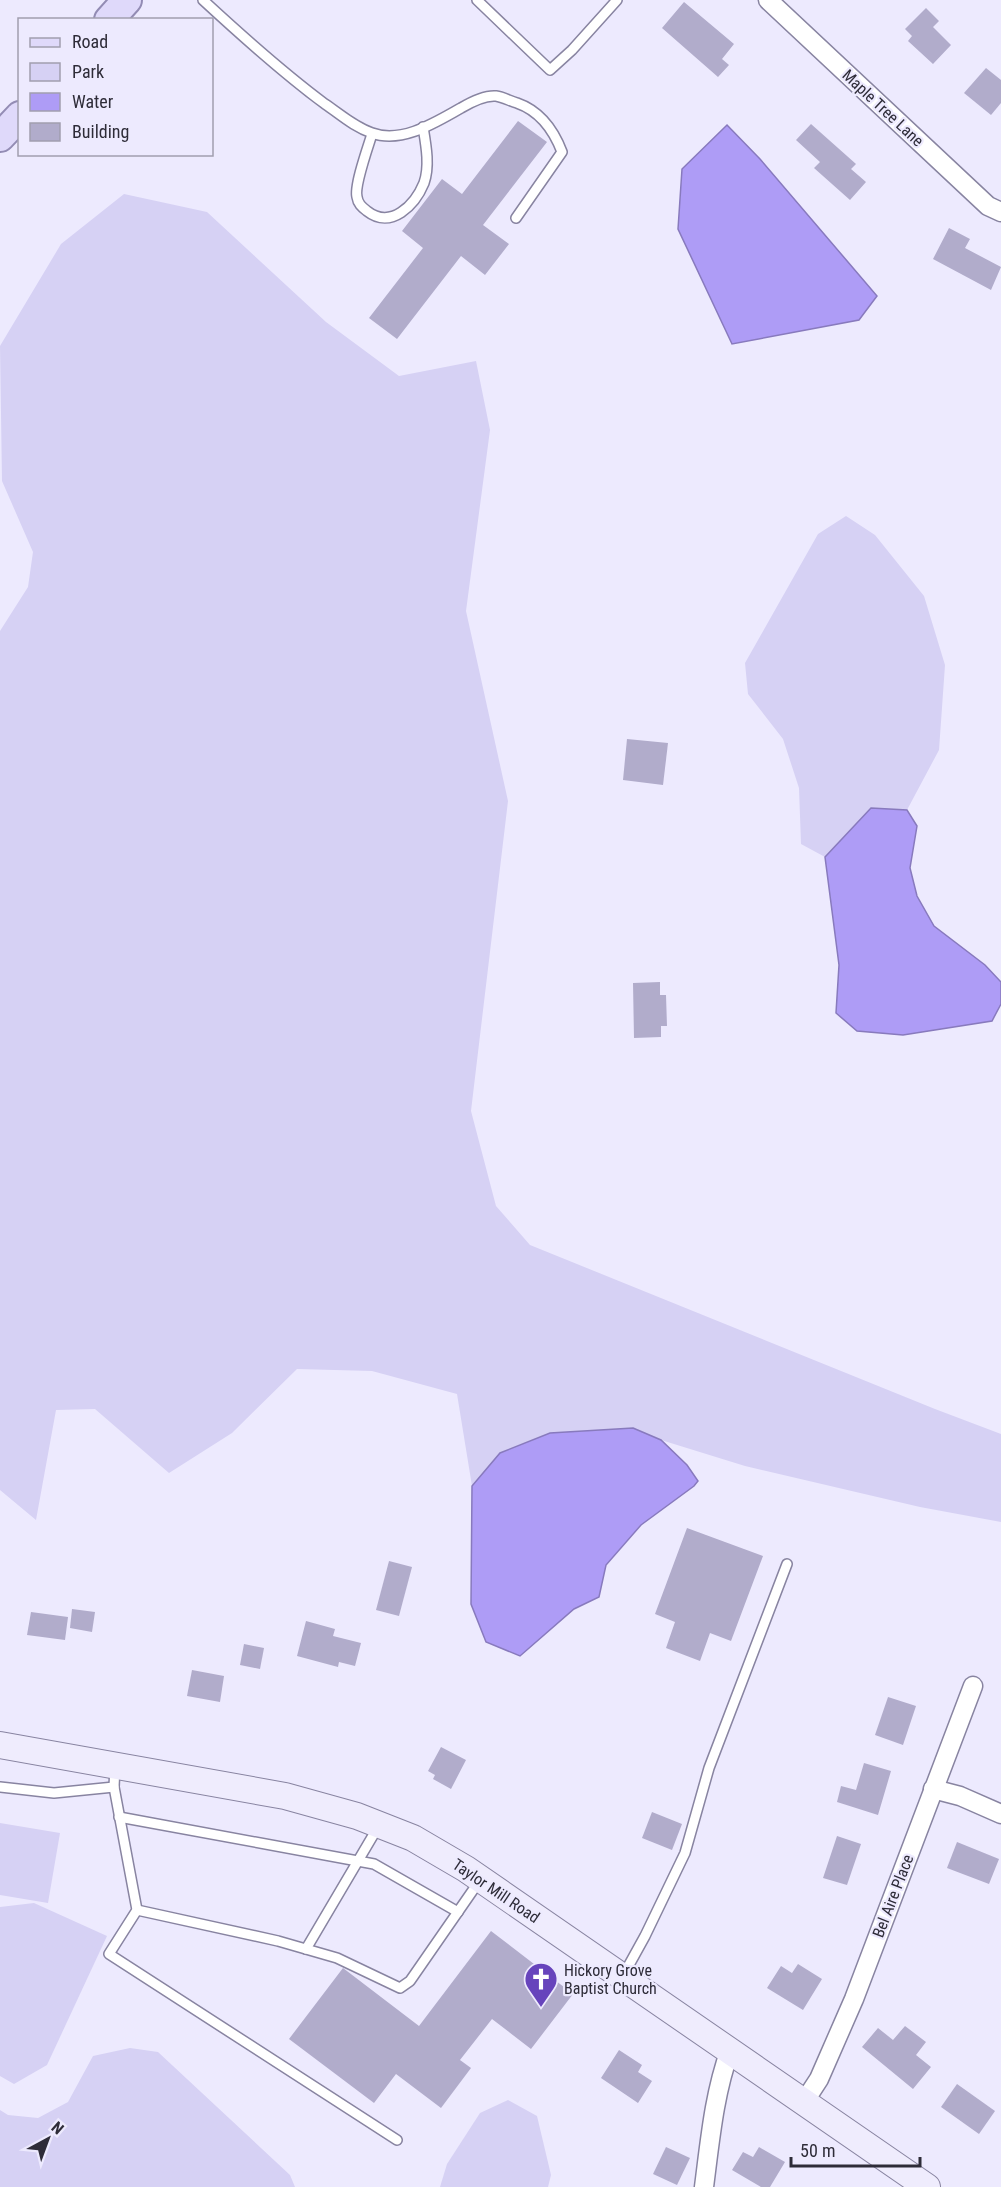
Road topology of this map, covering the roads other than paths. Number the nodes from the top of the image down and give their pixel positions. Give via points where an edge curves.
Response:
1 (127, 0) edge
2 (203, 0) edge
3 (477, 0) edge
4 (617, 0) edge
5 (768, 0) edge
6 (111, 18) edge
7 (18, 118) edge
8 (423, 127) junction
9 (372, 134) junction
10 (0, 137) edge
11 (1001, 212) edge
12 (516, 218) dead end
13 (787, 1564) dead end
14 (973, 1686) dead end
15 (0, 1745) edge
16 (114, 1777) junction
17 (0, 1787) edge
18 (933, 1789) junction
19 (1001, 1814) edge
20 (119, 1817) junction
21 (379, 1825) junction
22 (358, 1861) junction
23 (480, 1879) junction
24 (137, 1910) junction
25 (458, 1912) junction
26 (306, 1949) junction
27 (623, 1976) junction
28 (730, 2050) junction
29 (804, 2102) junction
30 (397, 2140) dead end
31 (704, 2187) edge
32 (927, 2187) edge

1 - 6 main road
2 - 9 lane via 289,78
3 - 4 lane via 550,70
5 - 11 street, Maple Tree Lane via 988,206
7 - 10 main road
8 - 9 lane via 400,136
8 - 9 lane via 424,182 410,205 387,218 360,206 356,195
8 - 12 lane via 474,100 494,96 525,106 540,117 555,135 562,152
13 - 27 lane via 709,1768 685,1853
14 - 18 street, Bel Aire Place
15 - 16 main road, Taylor Mill Road
16 - 17 lane via 54,1793
16 - 20 lane
16 - 21 main road, Taylor Mill Road via 285,1796
18 - 19 street
18 - 29 street, Bel Aire Place via 854,1999 819,2079
20 - 22 lane
20 - 24 lane
21 - 22 lane
21 - 23 main road, Taylor Mill Road via 413,1838
22 - 25 lane via 374,1864
22 - 26 lane
23 - 25 lane
23 - 27 main road, Taylor Mill Road
24 - 26 lane
24 - 30 lane via 109,1954
25 - 26 lane via 410,1981 400,1988 337,1958
27 - 28 main road, Taylor Mill Road
28 - 29 main road, Taylor Mill Road
28 - 31 street via 713,2113
29 - 32 main road, Taylor Mill Road

